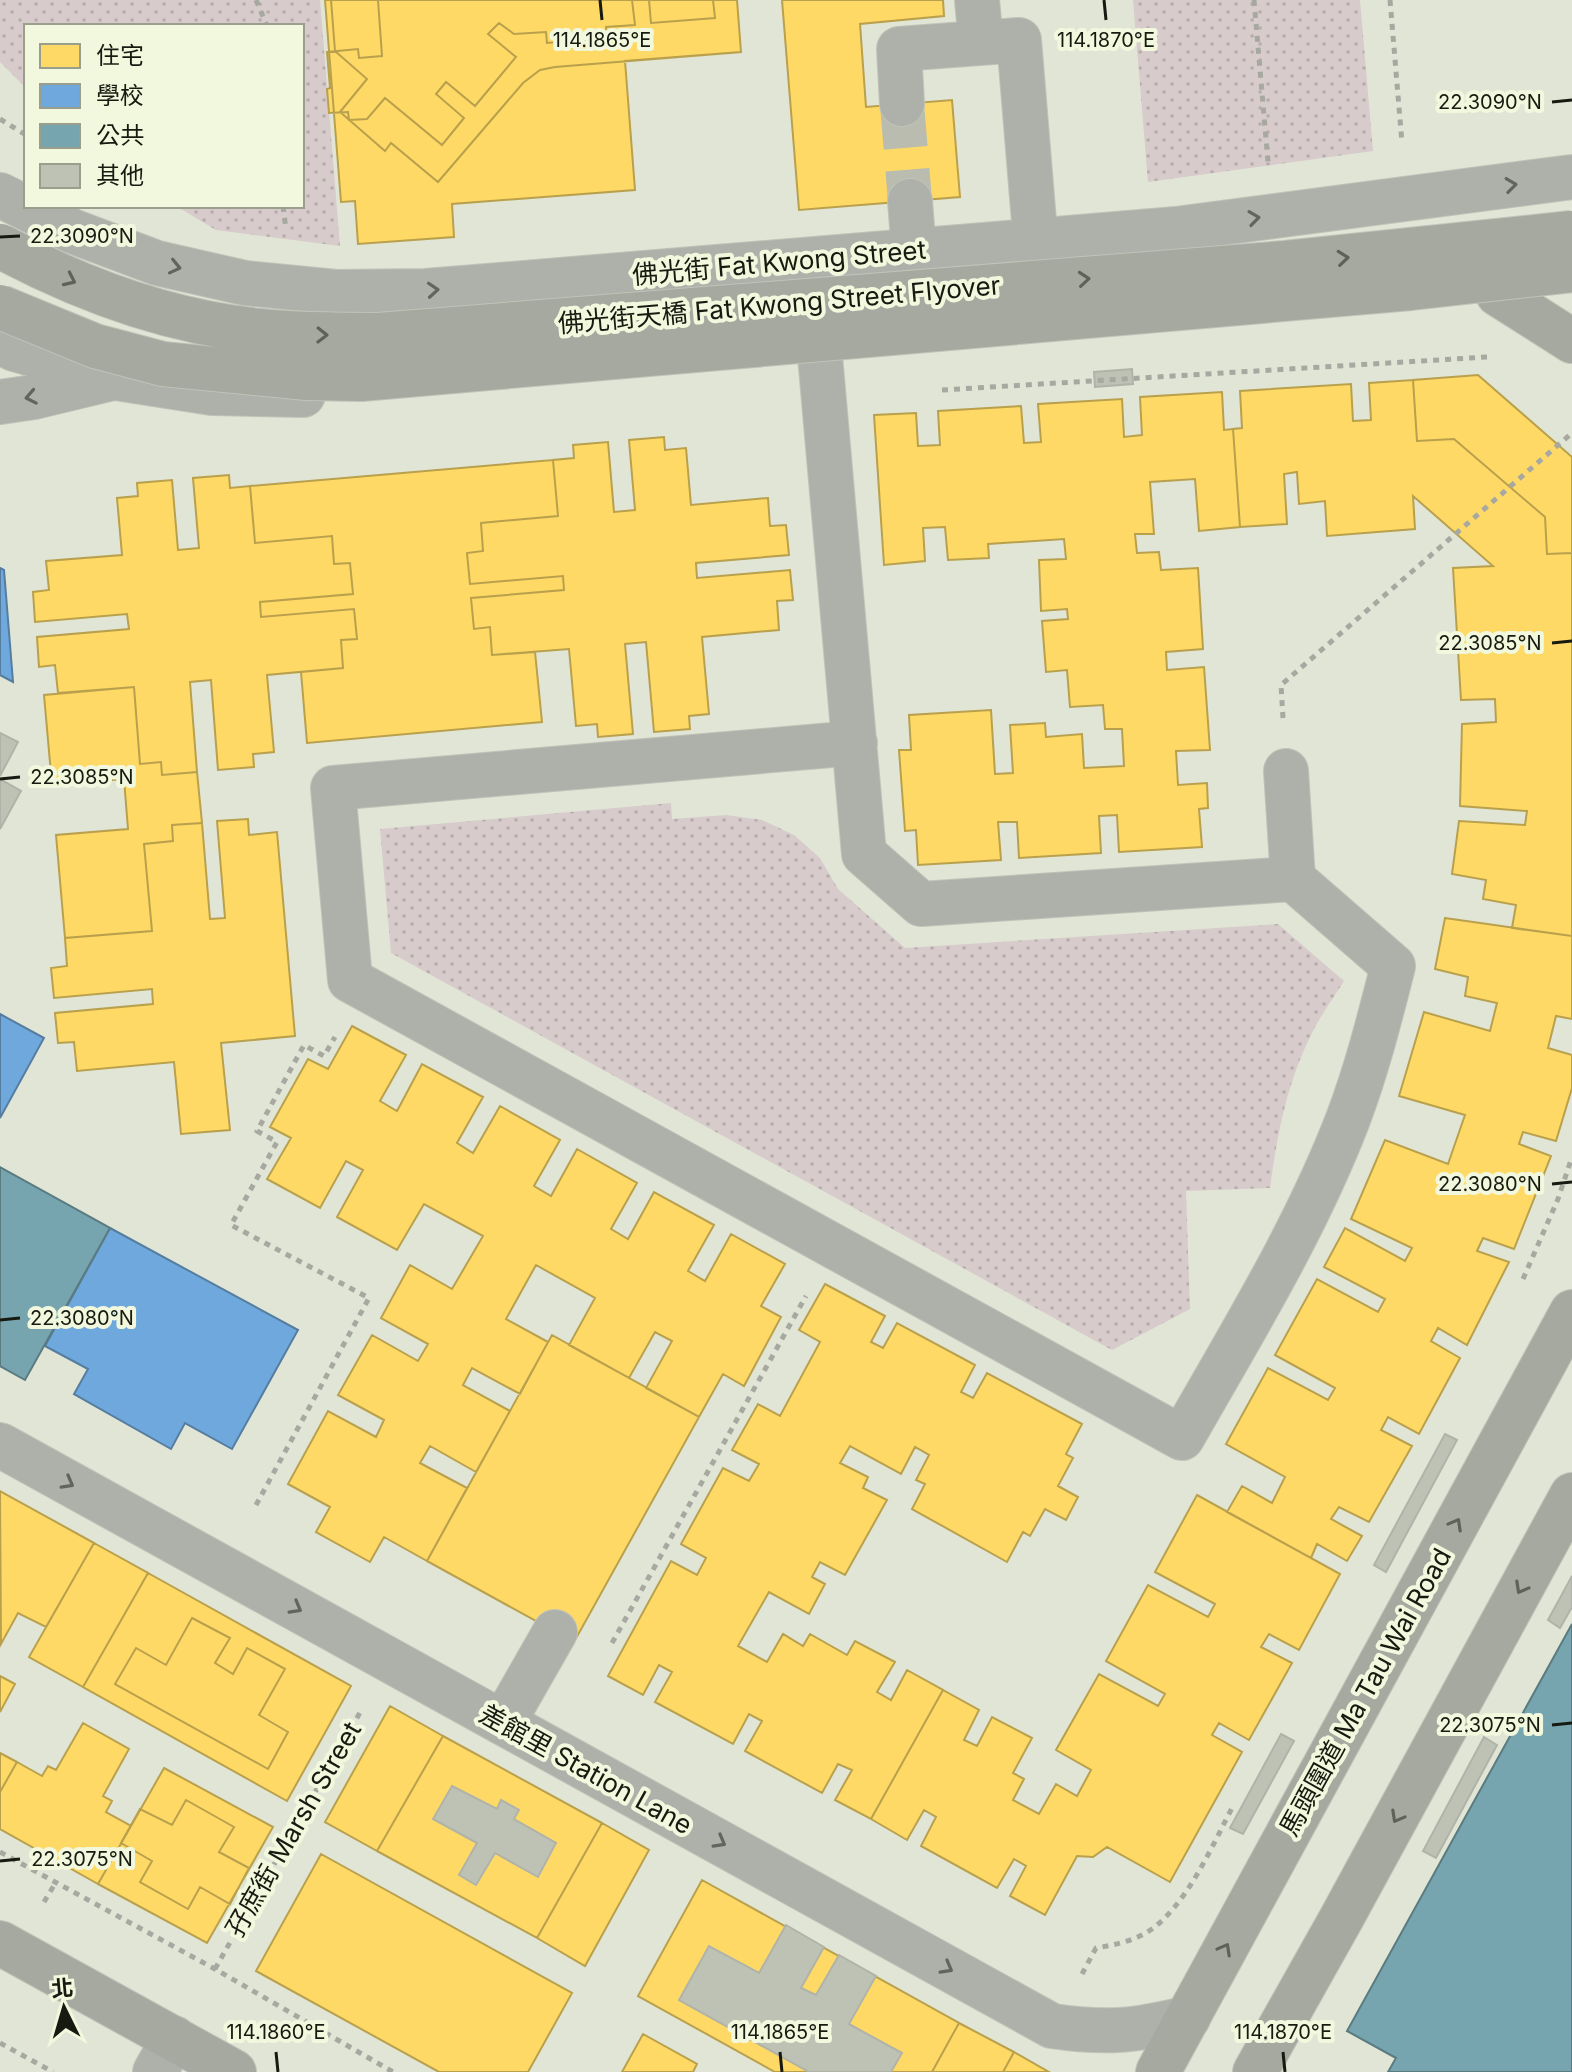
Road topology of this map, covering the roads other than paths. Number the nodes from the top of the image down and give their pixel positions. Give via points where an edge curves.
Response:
1 (977, 0) edge
2 (981, 43) junction
3 (902, 104) tunnel mouth
4 (1572, 177) edge
5 (0, 195) edge
6 (910, 201) tunnel mouth
7 (24, 207) edge
8 (26, 208) edge
9 (1572, 233) edge
10 (1036, 241) junction
11 (0, 246) edge
12 (914, 252) junction
13 (1572, 270) edge
14 (1572, 283) edge
15 (1498, 294) junction
16 (0, 307) edge
17 (1043, 332) junction
18 (818, 337) junction
19 (1572, 341) edge
20 (0, 342) edge
21 (920, 343) junction
22 (116, 378) junction
23 (0, 402) edge
24 (855, 743) junction
25 (1286, 771) road end
26 (1293, 879) junction
27 (1572, 1312) edge
28 (0, 1445) edge
29 (1572, 1495) edge
30 (555, 1632) dead end
31 (503, 1723) junction
32 (0, 1943) edge
33 (1188, 2018) junction
34 (164, 2055) edge
35 (234, 2072) edge
36 (1158, 2072) edge
37 (1255, 2072) edge

1 - 2 street
2 - 3 street via 899,49
2 - 10 street via 1019,40
10 -> 4 street, 佛光街 Fat Kwong Street via 1176,229
5 -> 7 street, 佛光街 Fat Kwong Street
6 - 12 street
8 -> 12 street, 佛光街 Fat Kwong Street via 157,263 245,283 336,292 426,291
11 -> 9 main road, 佛光街天橋 Fat Kwong Street Flyover, bridge via 85,287 197,322 261,331 378,335 1269,265
10 - 12 street, 佛光街 Fat Kwong Street
10 - 17 street
12 - 21 street
13 - 16 main road, 佛光街天橋 Fat Kwong Street Flyover, bridge via 361,379 163,364 95,346
14 - 15 street
15 - 17 street
15 - 19 main road
17 - 21 street
18 - 21 street
18 - 22 street via 309,395 212,393
18 - 24 street
20 - 22 street
22 -> 23 street
24 - 26 street via 864,854 921,904
24 - 26 street via 333,788 350,980 1182,1438 1329,1166 1365,1067 1393,966
25 - 26 street
33 -> 27 main road, 馬頭圍道 Ma Tau Wai Road
28 -> 31 street, 差館里 Station Lane
29 -> 37 main road
30 - 31 street
31 -> 33 street, 差館里 Station Lane via 1052,2026 1120,2031
32 - 34 main road
33 - 36 main road, 馬頭圍道 Ma Tau Wai Road
34 - 35 main road

